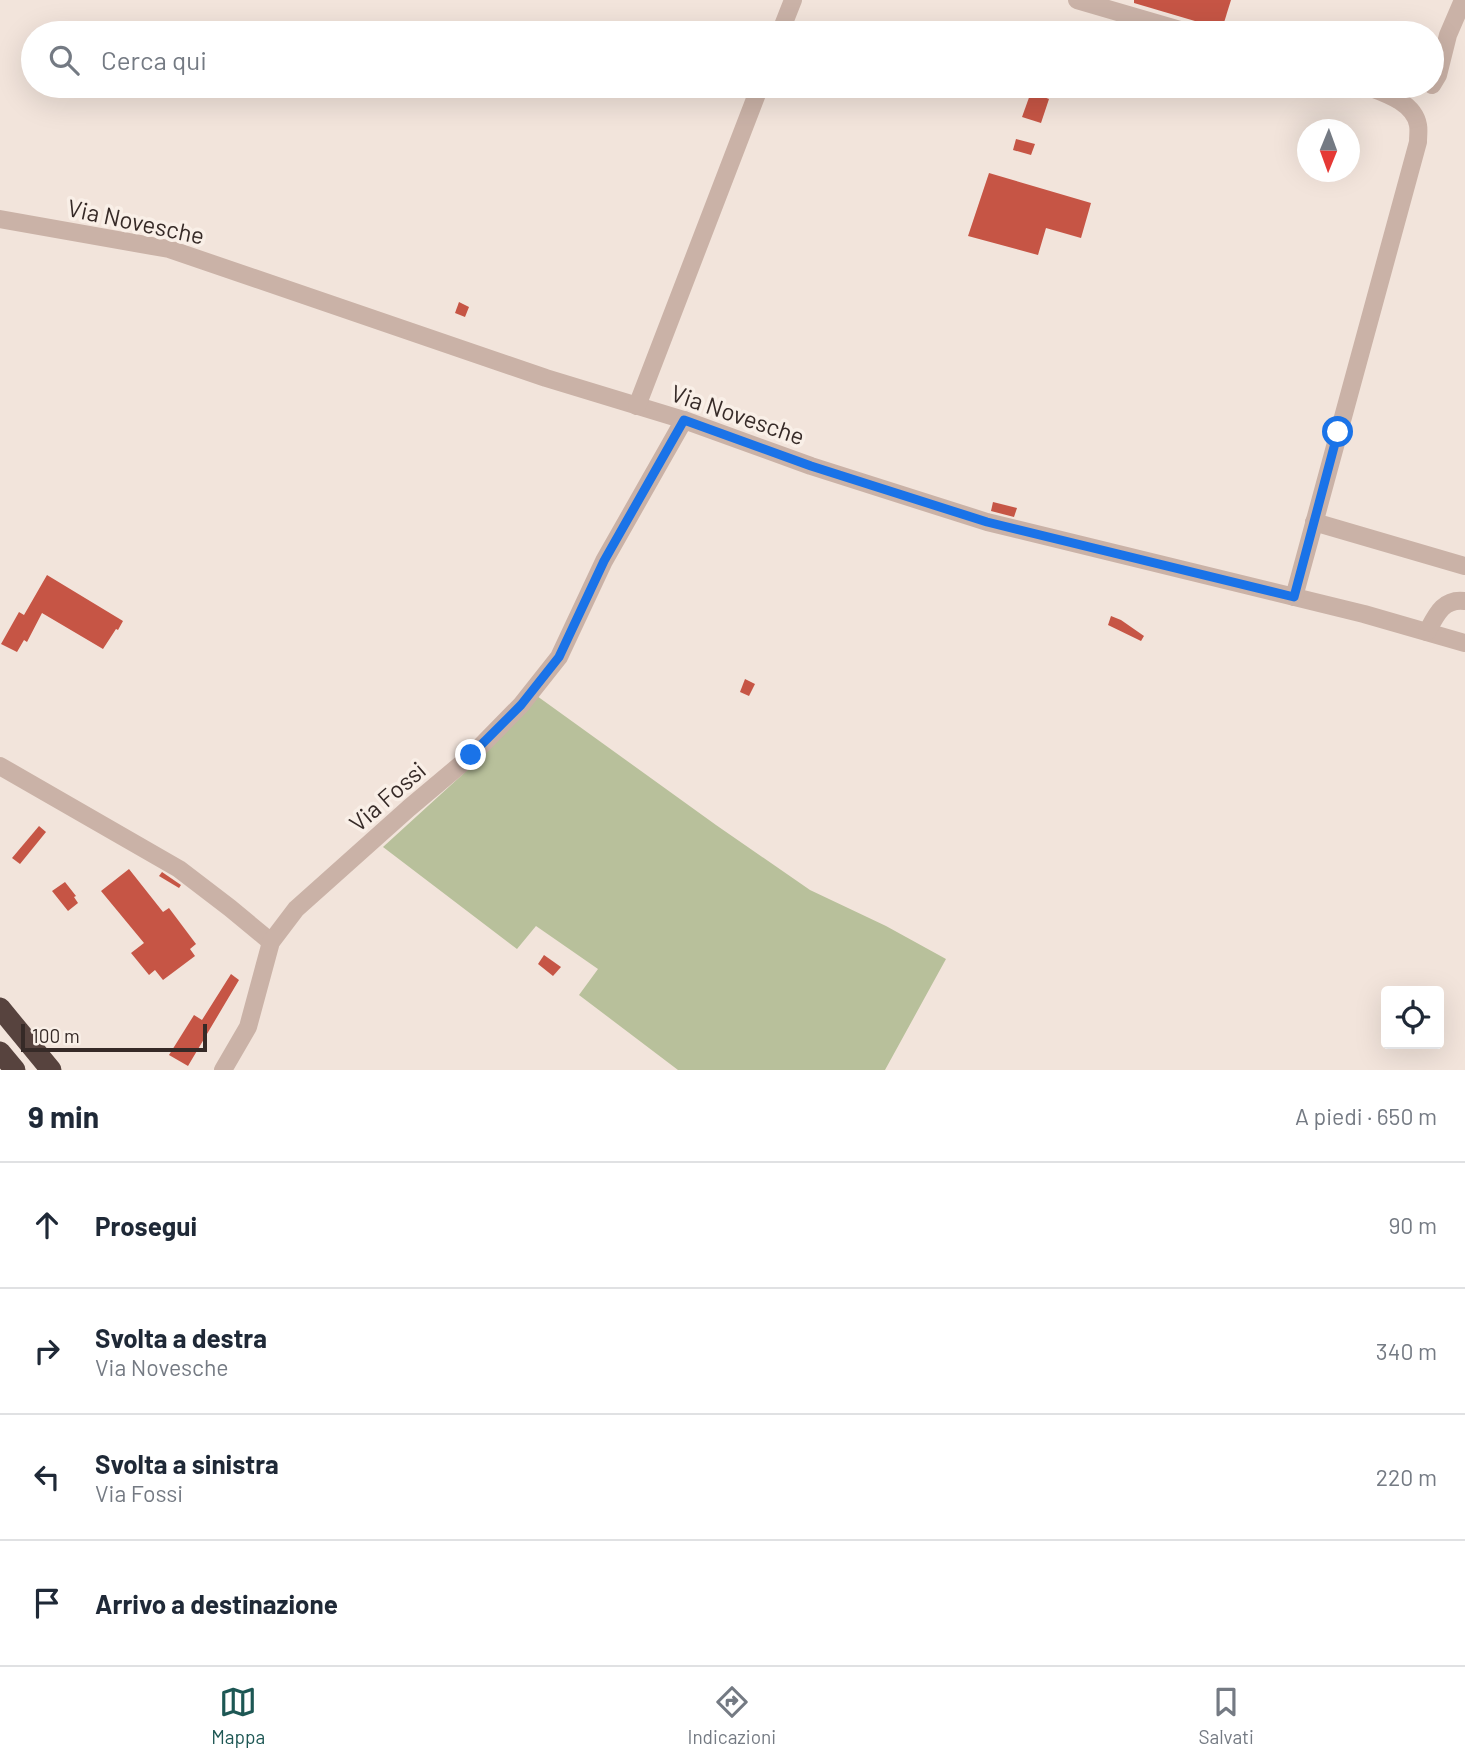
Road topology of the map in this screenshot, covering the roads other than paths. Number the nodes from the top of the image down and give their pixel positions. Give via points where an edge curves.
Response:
1 (793, 0) edge
2 (1077, 0) edge
3 (1463, 0) edge
4 (785, 21) edge
5 (1149, 21) edge
6 (1444, 51) edge
7 (755, 98) edge
8 (1394, 98) edge
9 (1420, 98) edge
10 (1409, 108) junction
11 (0, 219) edge
12 (637, 406) junction
13 (684, 420) junction
14 (1314, 522) junction
15 (1465, 566) edge
16 (1294, 597) junction
17 (1465, 601) edge
18 (1427, 632) junction
19 (1465, 643) edge
20 (0, 766) edge
21 (271, 942) junction
22 (0, 1007) edge
23 (0, 1052) edge
24 (15, 1070) edge
25 (51, 1070) edge
26 (223, 1070) edge

1 - 4 street
2 - 5 street
3 - 6 street
7 - 12 street
8 - 10 street
9 - 10 street
10 - 14 street via 1418,123 1418,142
11 - 12 street, Via Novesche via 169,249
12 - 13 street, Via Novesche
13 - 16 street, Via Novesche via 987,522
13 - 21 street, Via Fossi via 604,561 559,657 521,705 471,755 296,909
14 - 15 street
14 - 16 street
16 - 18 street, Via Novesche
17 - 18 street via 1440,608
18 - 19 street, Via Novesche
20 - 21 street via 179,869
21 - 26 street, Via Fossi via 248,1027
22 - 25 highway
23 - 24 highway

